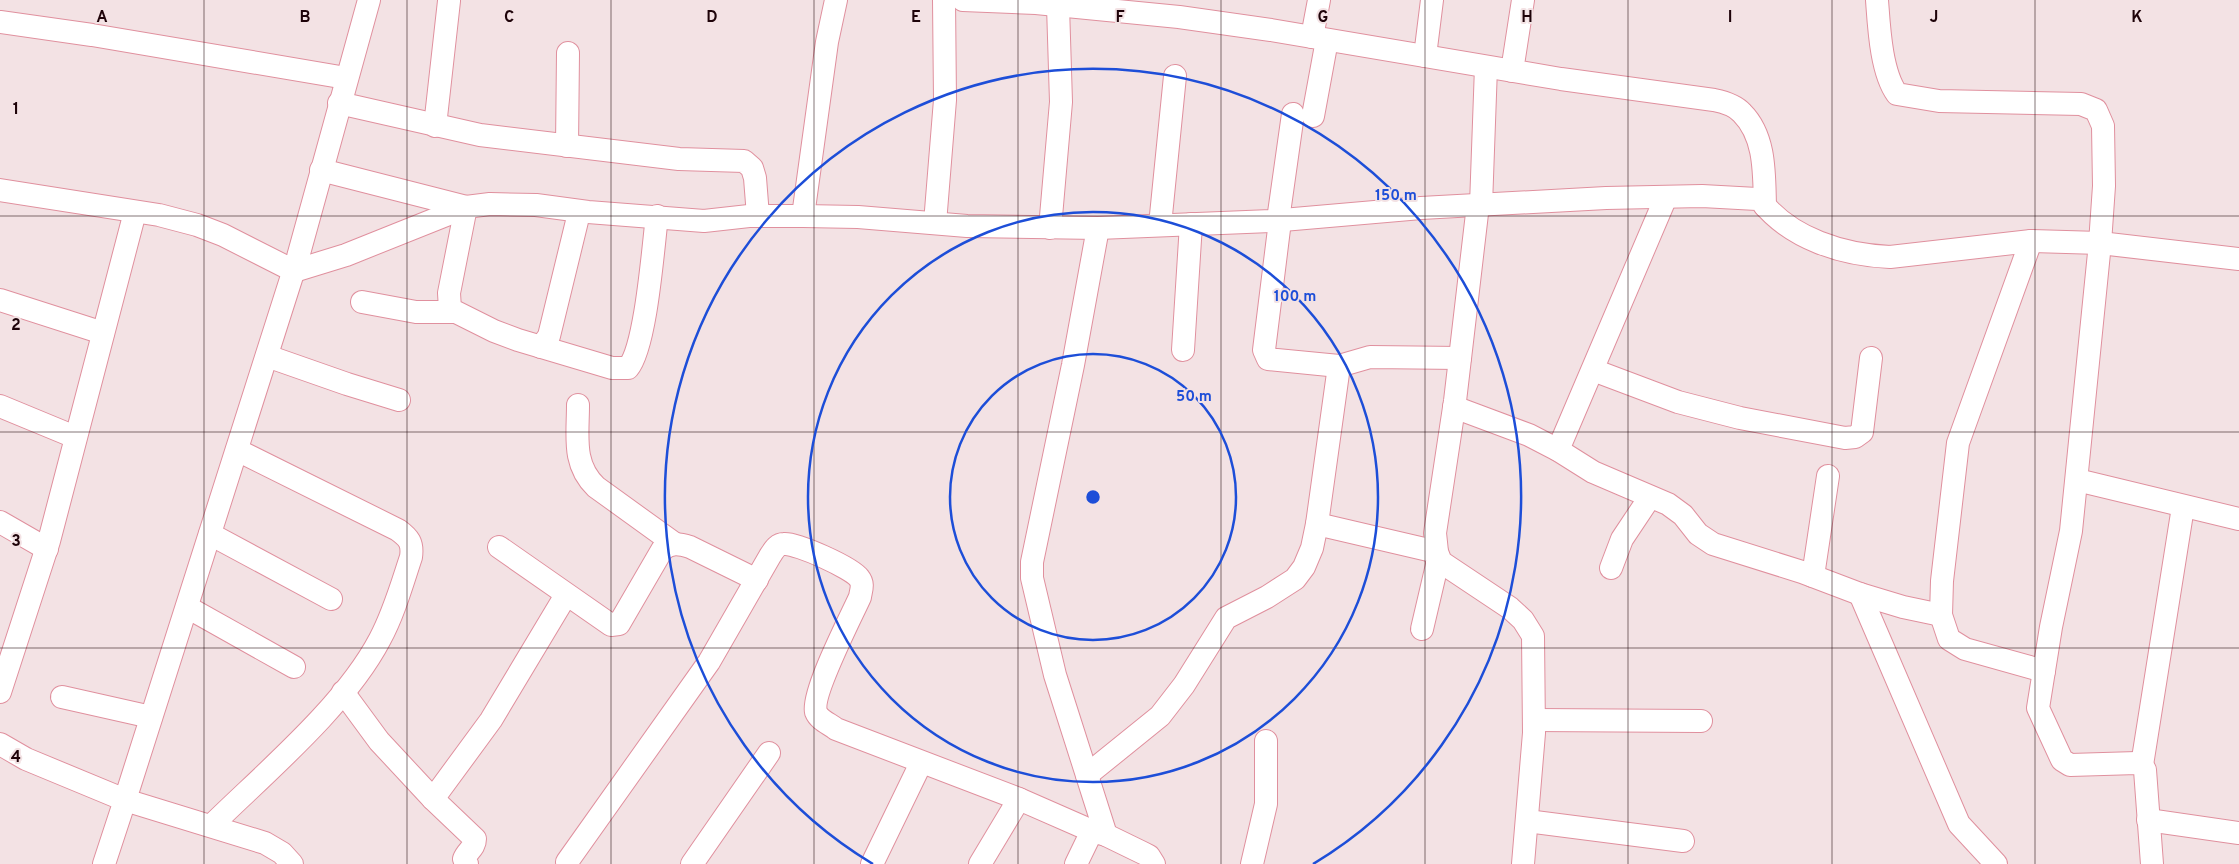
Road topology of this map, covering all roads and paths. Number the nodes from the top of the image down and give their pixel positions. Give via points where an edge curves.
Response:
1 (369, 0) edge
2 (836, 0) edge
3 (944, 0) edge
4 (963, 0) edge
5 (1318, 0) edge
6 (1432, 0) edge
7 (1523, 0) edge
8 (1877, 0) edge
9 (449, 1) edge
10 (1036, 2) edge
11 (1058, 6) junction
12 (0, 22) edge
13 (1319, 38) junction
14 (568, 53) dead end
15 (1425, 56) junction
16 (1486, 67) junction
17 (1512, 71) junction
18 (1175, 76) dead end
19 (346, 78) junction
20 (340, 103) junction
21 (435, 126) junction
22 (567, 146) junction
23 (321, 170) junction
24 (0, 190) edge
25 (1666, 197) junction
26 (1480, 205) junction
27 (1765, 206) junction
28 (466, 207) junction
29 (135, 212) junction
30 (657, 216) junction
31 (758, 216) junction
32 (803, 216) junction
33 (578, 217) dead end
34 (1278, 220) junction
35 (935, 223) junction
36 (1191, 224) junction
37 (1160, 226) junction
38 (1050, 228) junction
39 (1098, 228) junction
40 (2031, 241) junction
41 (2100, 243) junction
42 (2239, 259) edge
43 (294, 271) junction
44 (0, 300) edge
45 (362, 302) dead end
46 (453, 312) junction
47 (103, 333) junction
48 (541, 347) junction
49 (1183, 350) dead end
50 (267, 356) junction
51 (1460, 358) junction
52 (1870, 358) dead end
53 (1339, 366) junction
54 (1592, 370) junction
55 (399, 400) dead end
56 (0, 406) edge
57 (578, 406) dead end
58 (1454, 407) junction
59 (75, 437) junction
60 (237, 450) junction
61 (1558, 450) junction
62 (1828, 476) dead end
63 (2077, 480) junction
64 (1650, 497) junction
65 (2183, 507) junction
66 (2239, 520) edge
67 (0, 522) edge
68 (1317, 524) junction
69 (210, 534) junction
70 (675, 544) junction
71 (499, 547) dead end
72 (47, 549) junction
73 (1437, 552) junction
74 (1611, 568) dead end
75 (1813, 576) junction
76 (757, 580) junction
77 (1860, 594) junction
78 (566, 595) junction
79 (331, 599) dead end
80 (187, 607) junction
81 (1941, 615) junction
82 (1422, 629) dead end
83 (294, 667) dead end
84 (2044, 672) junction
85 (0, 692) edge
86 (343, 692) junction
87 (62, 697) dead end
88 (152, 717) junction
89 (1534, 720) junction
90 (1701, 721) dead end
91 (1266, 741) dead end
92 (0, 744) edge
93 (769, 753) dead end
94 (921, 763) junction
95 (2142, 765) junction
96 (1087, 775) junction
97 (433, 799) junction
98 (1019, 799) junction
99 (125, 800) junction
100 (2148, 820) junction
101 (1527, 821) junction
102 (212, 825) junction
103 (1099, 833) junction
104 (2239, 833) edge
105 (1683, 841) dead end
106 (110, 862) edge
107 (567, 862) dead end
108 (292, 864) edge
109 (467, 864) edge
110 (692, 864) edge
111 (872, 864) edge
112 (980, 864) edge
113 (1076, 864) edge
114 (1154, 864) edge
115 (1252, 864) edge
116 (1523, 864) edge
117 (1996, 864) edge
118 (2152, 864) edge

1 - 19 street
2 - 32 street via 827,42
3 - 35 street via 945,100
4 - 10 street
5 - 13 street
6 - 15 street
7 - 17 street
8 - 41 street via 1886,66 1892,85 1900,96 1939,101 2082,104 2096,110 2103,122 2104,142
9 - 21 street
10 - 11 street
11 - 13 street via 1179,17
11 - 38 street via 1061,102
12 - 19 street
13 - 15 street
13 - 34 street
14 - 22 street
15 - 16 street
16 - 17 street
16 - 26 street
17 - 27 street via 1730,104 1743,113 1759,142 1764,164
18 - 37 street
19 - 20 street
20 - 21 street
20 - 23 street
21 - 22 street
22 - 31 street via 744,161 756,178
23 - 28 street
23 - 43 street
24 - 29 street
25 - 26 street
25 - 27 street via 1752,198
25 - 54 street
26 - 34 street
26 - 51 street
27 - 40 street via 1783,224 1806,236 1840,250 1872,256 1890,257
28 - 30 street via 536,205
28 - 43 street
28 - 46 street via 449,293 449,307
29 - 43 street via 197,225
29 - 47 street
30 - 31 street via 704,221
30 - 48 street via 641,340 628,368 612,368
31 - 32 street
32 - 35 street
33 - 48 street via 549,336
34 - 36 street
34 - 53 street via 1280,230 1264,350 1268,359
35 - 38 street
36 - 37 street
36 - 49 street
37 - 39 street
38 - 39 street
39 - 96 street via 1032,562 1032,578 1055,675
40 - 41 street
40 - 81 street via 1958,443
41 - 42 street
41 - 63 street
43 - 50 street
44 - 47 street
45 - 46 street via 416,312
46 - 48 street via 494,331
47 - 59 street
50 - 55 street
50 - 60 street
51 - 53 street via 1370,357
51 - 58 street
52 - 54 street via 1862,432 1845,438 1740,418 1678,402
53 - 68 street
54 - 61 street
56 - 59 street
57 - 70 street via 578,451 587,478
58 - 61 street via 1529,435
58 - 73 street via 1435,533
59 - 72 street
60 - 69 street
60 - 86 street via 398,530 412,543 411,557 380,640
61 - 64 street via 1593,472
62 - 75 street
63 - 65 street
63 - 84 street via 2071,531
64 - 74 street via 1622,539
64 - 75 street via 1677,509 1698,534 1713,544
65 - 66 street
65 - 95 street
67 - 72 street
68 - 73 street
68 - 96 street via 1312,548 1295,579 1226,618 1184,685 1160,716
69 - 79 street
69 - 80 street
70 - 76 street
70 - 78 street via 662,550 615,626
71 - 78 street
72 - 85 street
73 - 82 street
73 - 89 street via 1441,562 1510,608 1531,629
75 - 77 street
76 - 94 street via 776,547 784,544 844,566 859,577 862,584 860,597 822,680 815,709 819,717 836,729
76 - 107 street via 709,662
77 - 81 street via 1903,608
77 - 117 street via 1959,824
78 - 97 street via 491,720
80 - 83 street
80 - 88 street
81 - 84 street via 1948,639 1965,649
84 - 95 street via 2038,708 2064,762 2070,765
86 - 97 street via 379,741
86 - 102 street
87 - 88 street
88 - 99 street
89 - 90 street
89 - 101 street
91 - 115 street via 1266,804
92 - 99 street via 26,759
93 - 110 street
94 - 98 street
94 - 111 street
95 - 100 street
96 - 103 street
97 - 109 street via 476,839 464,859
98 - 103 street
98 - 112 street
99 - 102 street
99 - 106 street
100 - 104 street
100 - 118 street
101 - 105 street
101 - 116 street
102 - 108 street via 265,843 282,853
103 - 113 street
103 - 114 street via 1149,856

